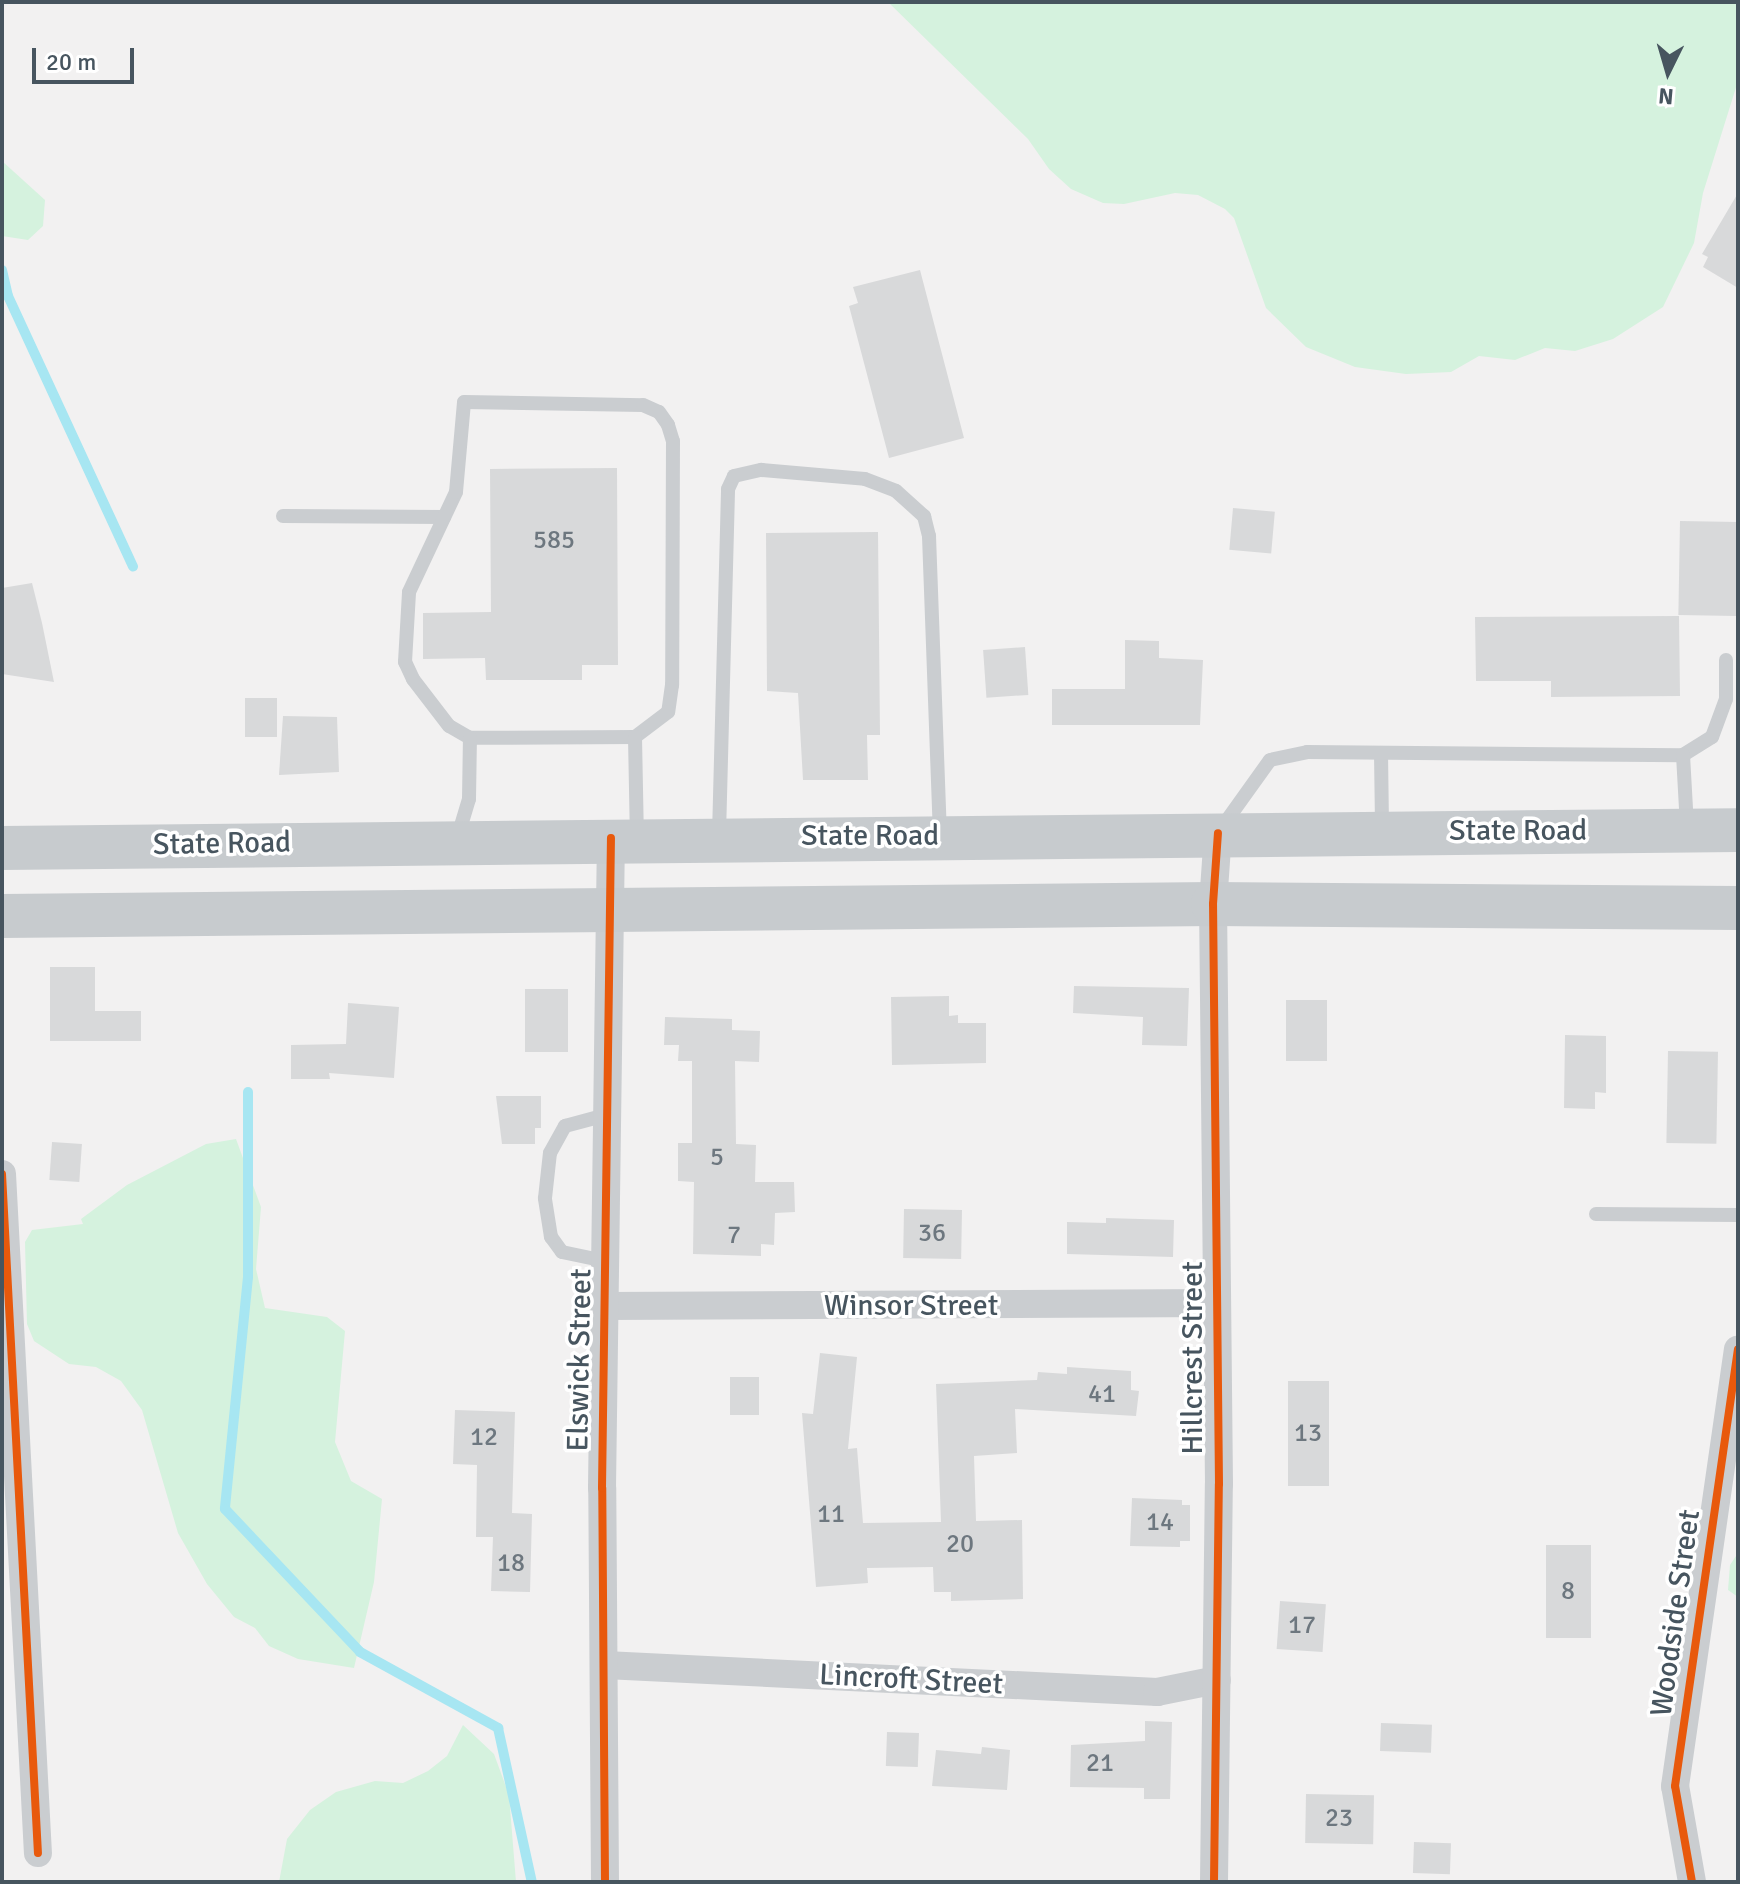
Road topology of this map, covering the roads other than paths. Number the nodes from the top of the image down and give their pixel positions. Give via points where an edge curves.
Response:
1 (283, 516) dead end
2 (444, 517) junction
3 (1726, 660) dead end
4 (635, 737) junction
5 (470, 738) junction
6 (1381, 753) junction
7 (1683, 755) junction
8 (1687, 830) junction
9 (1738, 830) edge
10 (1382, 832) junction
11 (1218, 833) junction
12 (940, 835) junction
13 (719, 837) junction
14 (624, 838) junction
15 (457, 841) junction
16 (2, 848) edge
17 (1213, 904) junction
18 (1738, 908) edge
19 (614, 910) junction
20 (2, 916) edge
21 (606, 1115) junction
22 (2, 1174) edge
23 (1596, 1214) dead end
24 (1738, 1215) edge
25 (605, 1261) junction
26 (1217, 1303) junction
27 (605, 1306) junction
28 (1738, 1350) edge
29 (605, 1665) junction
30 (1217, 1680) junction
31 (38, 1853) dead end
32 (605, 1882) edge
33 (1214, 1882) edge
34 (1692, 1882) edge

1 - 2 lane
2 - 4 lane via 463,455 464,402 643,405 659,412 673,441 672,685 668,712
2 - 5 lane via 409,592 405,662 431,706
3 - 7 lane via 1726,699 1712,737
4 - 5 lane
4 - 14 lane
5 - 15 lane via 469,799
6 - 7 lane
6 - 10 lane
6 - 11 lane via 1307,752 1270,760
7 - 8 lane
8 - 9 main road, State Road
8 - 10 main road, State Road
10 - 11 main road, State Road
11 - 12 main road, State Road
11 - 17 street, Hillcrest Street
12 - 13 main road, State Road
12 - 13 lane via 924,516 896,491 865,479 761,470 734,476 728,489
13 - 14 main road, State Road
14 - 15 main road, State Road
14 - 19 street, Elswick Street
15 - 16 main road, State Road
17 - 18 main road
17 - 19 main road
17 - 26 street, Hillcrest Street
19 - 20 main road
19 - 21 street, Elswick Street
21 - 25 street, Elswick Street
21 - 25 lane via 565,1126 550,1153 545,1198 551,1237 562,1252
22 - 31 street
23 - 24 lane
25 - 27 street, Elswick Street
26 - 27 street, Winsor Street
26 - 30 street, Hillcrest Street
27 - 29 street, Elswick Street
28 - 34 street, Woodside Street via 1675,1786
29 - 30 street, Lincroft Street via 1157,1692
29 - 32 street, Elswick Street
30 - 33 street, Hillcrest Street

